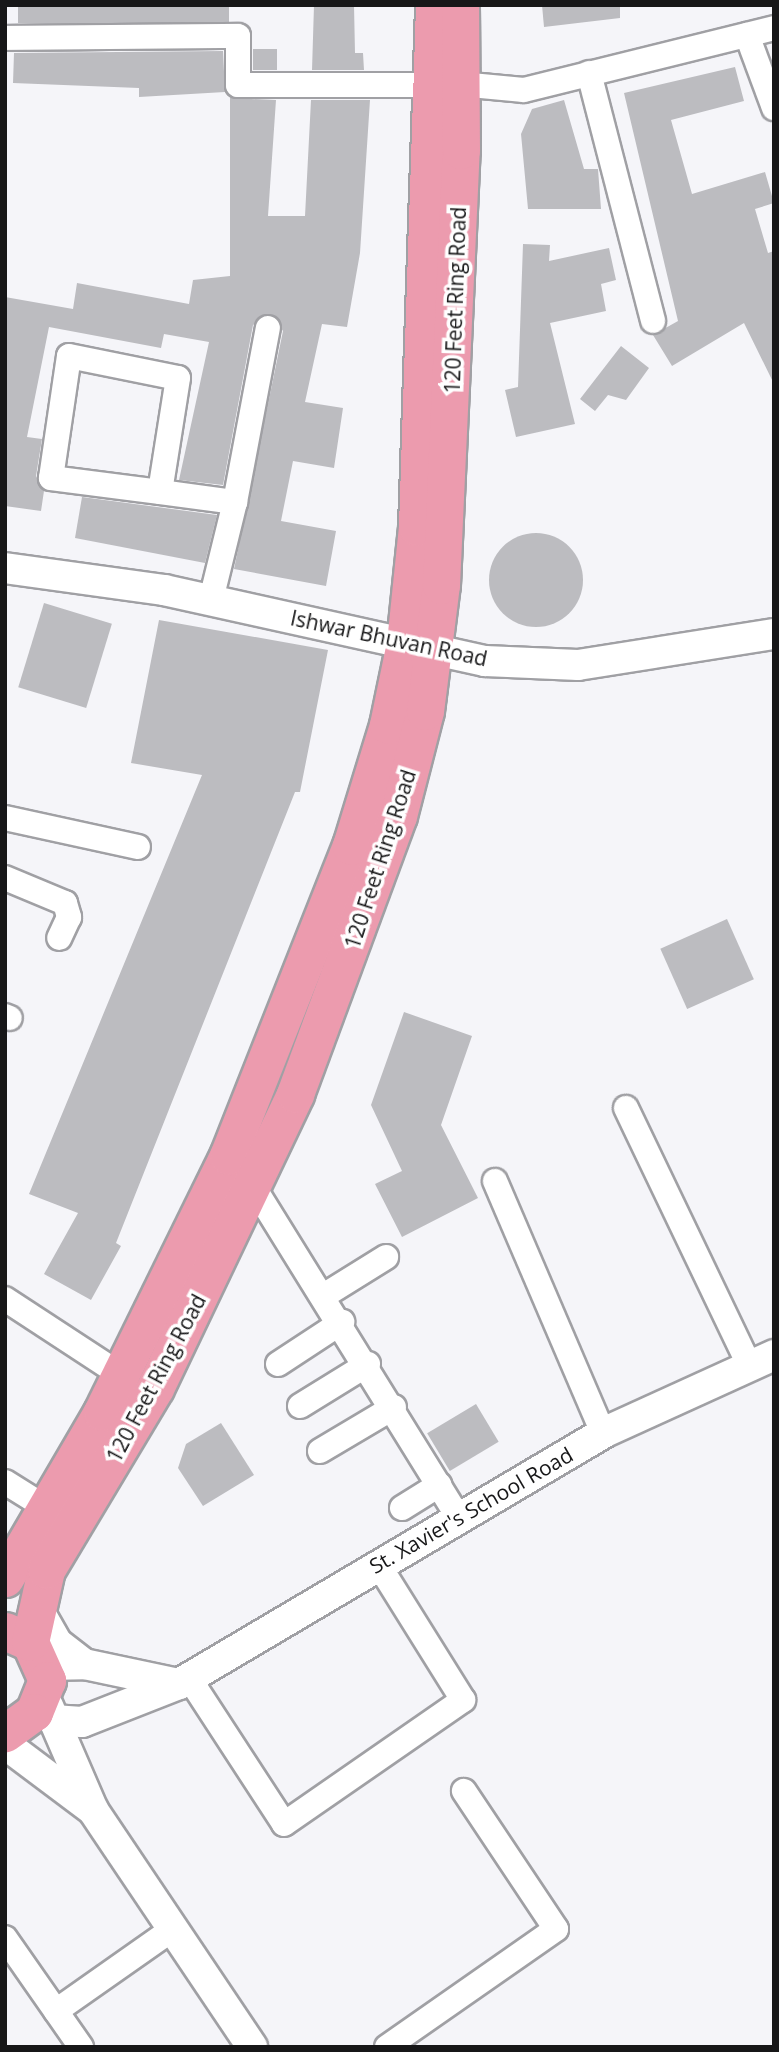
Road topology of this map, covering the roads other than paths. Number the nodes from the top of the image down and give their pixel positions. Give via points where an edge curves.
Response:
1 (434, 5) edge
2 (460, 5) edge
3 (774, 28) edge
4 (747, 35) junction
5 (5, 38) edge
6 (589, 74) junction
7 (447, 85) junction
8 (774, 108) edge
9 (653, 321) dead end
10 (268, 328) dead end
11 (160, 492) junction
12 (235, 502) junction
13 (5, 568) edge
14 (211, 600) junction
15 (774, 634) edge
16 (420, 646) junction
17 (5, 818) edge
18 (138, 847) dead end
19 (5, 878) edge
20 (59, 938) dead end
21 (626, 1108) dead end
22 (495, 1181) dead end
23 (253, 1186) junction
24 (386, 1257) dead end
25 (325, 1295) junction
26 (5, 1298) edge
27 (342, 1322) junction
28 (761, 1360) edge
29 (278, 1364) dead end
30 (368, 1364) junction
31 (121, 1375) junction
32 (300, 1406) dead end
33 (394, 1407) junction
34 (603, 1433) junction
35 (320, 1451) dead end
36 (5, 1482) edge
37 (439, 1485) junction
38 (45, 1507) junction
39 (402, 1508) dead end
40 (457, 1515) junction
41 (378, 1564) junction
42 (5, 1577) edge
43 (36, 1660) edge
44 (84, 1664) junction
45 (184, 1681) junction
46 (5, 1733) edge
47 (5, 1744) edge
48 (464, 1791) dead end
49 (93, 1810) junction
50 (170, 1931) junction
51 (5, 1938) edge
52 (56, 2011) junction
53 (81, 2047) edge
54 (252, 2047) edge
55 (387, 2047) edge

1 - 7 main road, 120 Feet Ring Road
2 - 7 main road, 120 Feet Ring Road
3 - 4 street
4 - 6 street
4 - 8 street
5 - 7 street via 238,36 238,85
6 - 7 street via 524,90
6 - 9 street
7 - 16 main road, 120 Feet Ring Road via 418,527
10 - 12 street
11 - 11 street via 51,478 69,356 178,378
11 - 12 street
12 - 14 street
13 - 14 street, Ishwar Bhuvan Road
14 - 16 street, Ishwar Bhuvan Road
15 - 16 street, Ishwar Bhuvan Road via 578,665 485,661
16 - 23 main road, 120 Feet Ring Road via 398,816 295,1094
16 - 31 main road, 120 Feet Ring Road via 288,1013 194,1230
17 - 18 street
19 - 20 street via 65,904 69,916
21 - 28 street
22 - 34 street
23 - 25 street
23 - 43 main road, 120 Feet Ring Road via 155,1388 47,1570
24 - 25 street
25 - 27 street
26 - 31 street
27 - 29 street
27 - 30 street
28 - 34 street, St. Xavier's School Road
30 - 32 street
30 - 33 street
31 - 38 main road, 120 Feet Ring Road
33 - 35 street
33 - 37 street
34 - 40 street, St. Xavier's School Road
36 - 38 street
37 - 39 street
37 - 40 street
38 - 42 main road, 120 Feet Ring Road
40 - 41 street, St. Xavier's School Road
41 - 45 street, St. Xavier's School Road
41 - 45 street via 463,1700 284,1824
43 - 44 street
43 - 44 street via 57,1643
43 - 45 street, St. Xavier's School Road via 82,1722
43 - 46 main road
43 - 49 street
44 - 45 street
47 - 49 street
48 - 55 street via 556,1929
49 - 50 street
50 - 52 street
50 - 54 street
51 - 52 street
52 - 53 street

